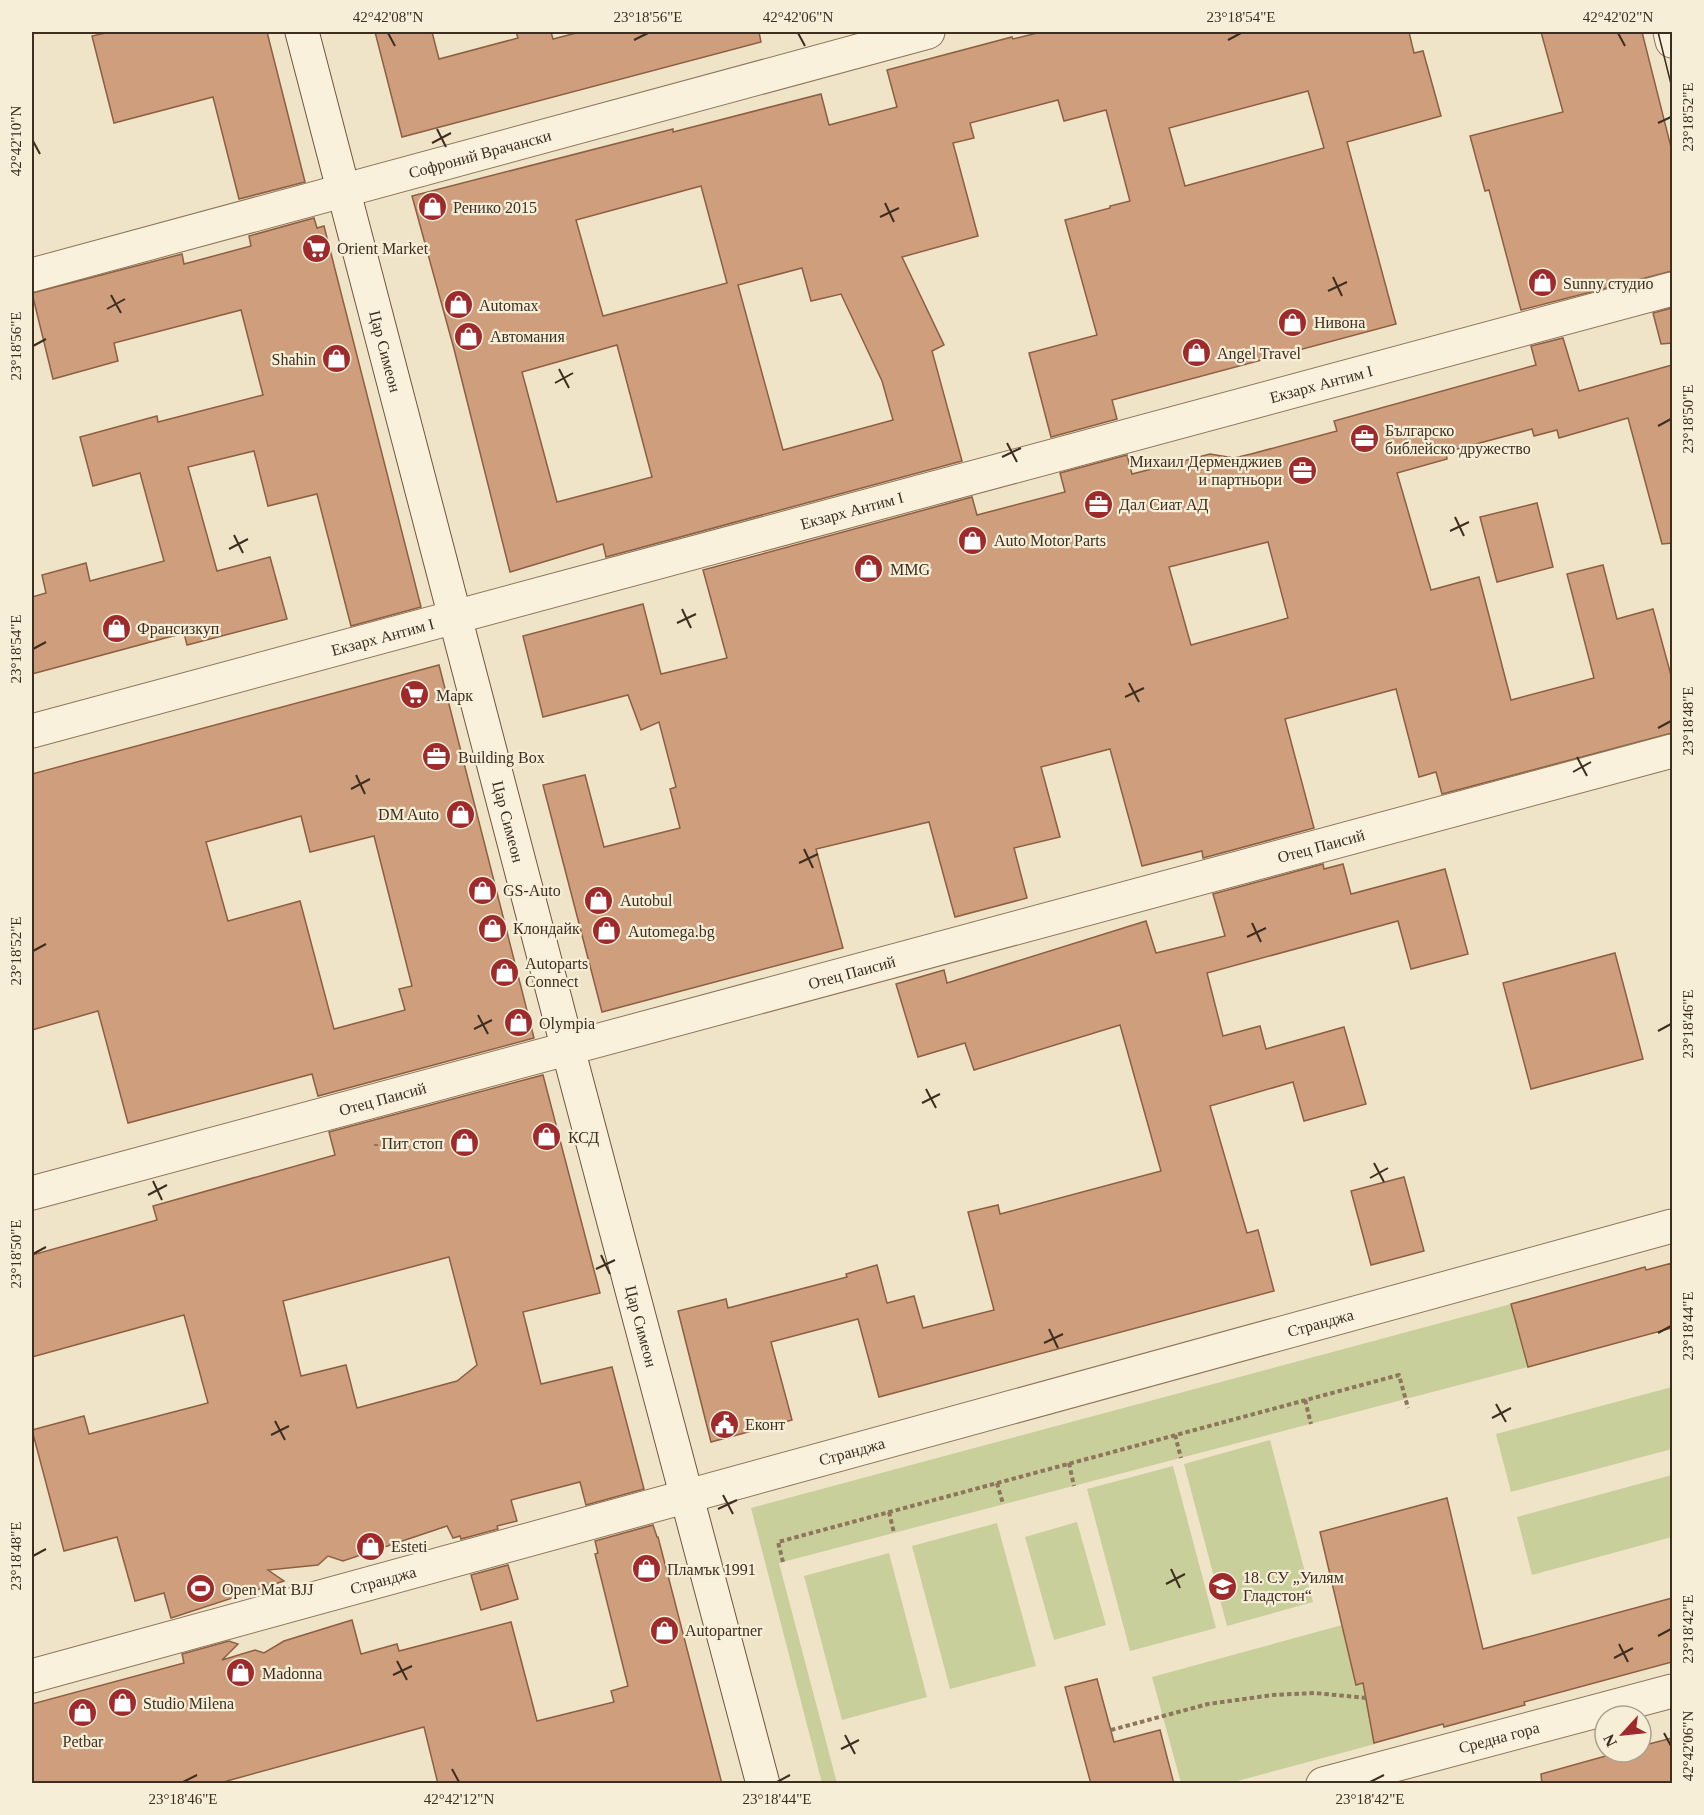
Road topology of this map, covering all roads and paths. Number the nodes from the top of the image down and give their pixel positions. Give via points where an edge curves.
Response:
1 (302, 32) edge
2 (928, 32) edge
3 (1670, 32) edge
4 (1672, 41) edge
5 (344, 191) junction
6 (32, 275) edge
7 (1672, 289) edge
8 (455, 616) junction
9 (32, 731) edge
10 (1672, 751) edge
11 (568, 1049) junction
12 (32, 1193) edge
13 (1672, 1227) edge
14 (1305, 1400) junction
15 (1408, 1408) dead end
16 (1311, 1424) dead end
17 (1175, 1435) junction
18 (1180, 1458) dead end
19 (1069, 1463) junction
20 (997, 1483) junction
21 (1074, 1486) dead end
22 (687, 1497) junction
23 (1003, 1504) dead end
24 (888, 1512) junction
25 (894, 1533) dead end
26 (783, 1562) dead end
27 (32, 1676) edge
28 (1672, 1691) edge
29 (1366, 1698) dead end
30 (1111, 1730) dead end
31 (763, 1784) edge
32 (1323, 1784) edge

1 - 5 street, Цар Симеон
2 - 5 street, Софроний Врачански
3 - 4 street
5 - 6 street, Софроний Врачански
5 - 8 street, Цар Симеон
7 - 8 street, Екзарх Антим I
8 - 9 street, Екзарх Антим I
8 - 11 street, Цар Симеон
10 - 11 street, Отец Паисий
11 - 12 street, Отец Паисий
11 - 22 street, Цар Симеон
13 - 22 street, Странджа
14 - 15 path via 1399,1375
14 - 16 path
14 - 17 path
17 - 18 path
17 - 19 path
19 - 20 path
19 - 21 path
20 - 23 path
20 - 24 path
22 - 27 street, Странджа
22 - 31 street, Цар Симеон
24 - 25 path
24 - 26 path via 777,1542
28 - 32 street, Средна гора
29 - 30 path via 1315,1693 1273,1695 1209,1704

